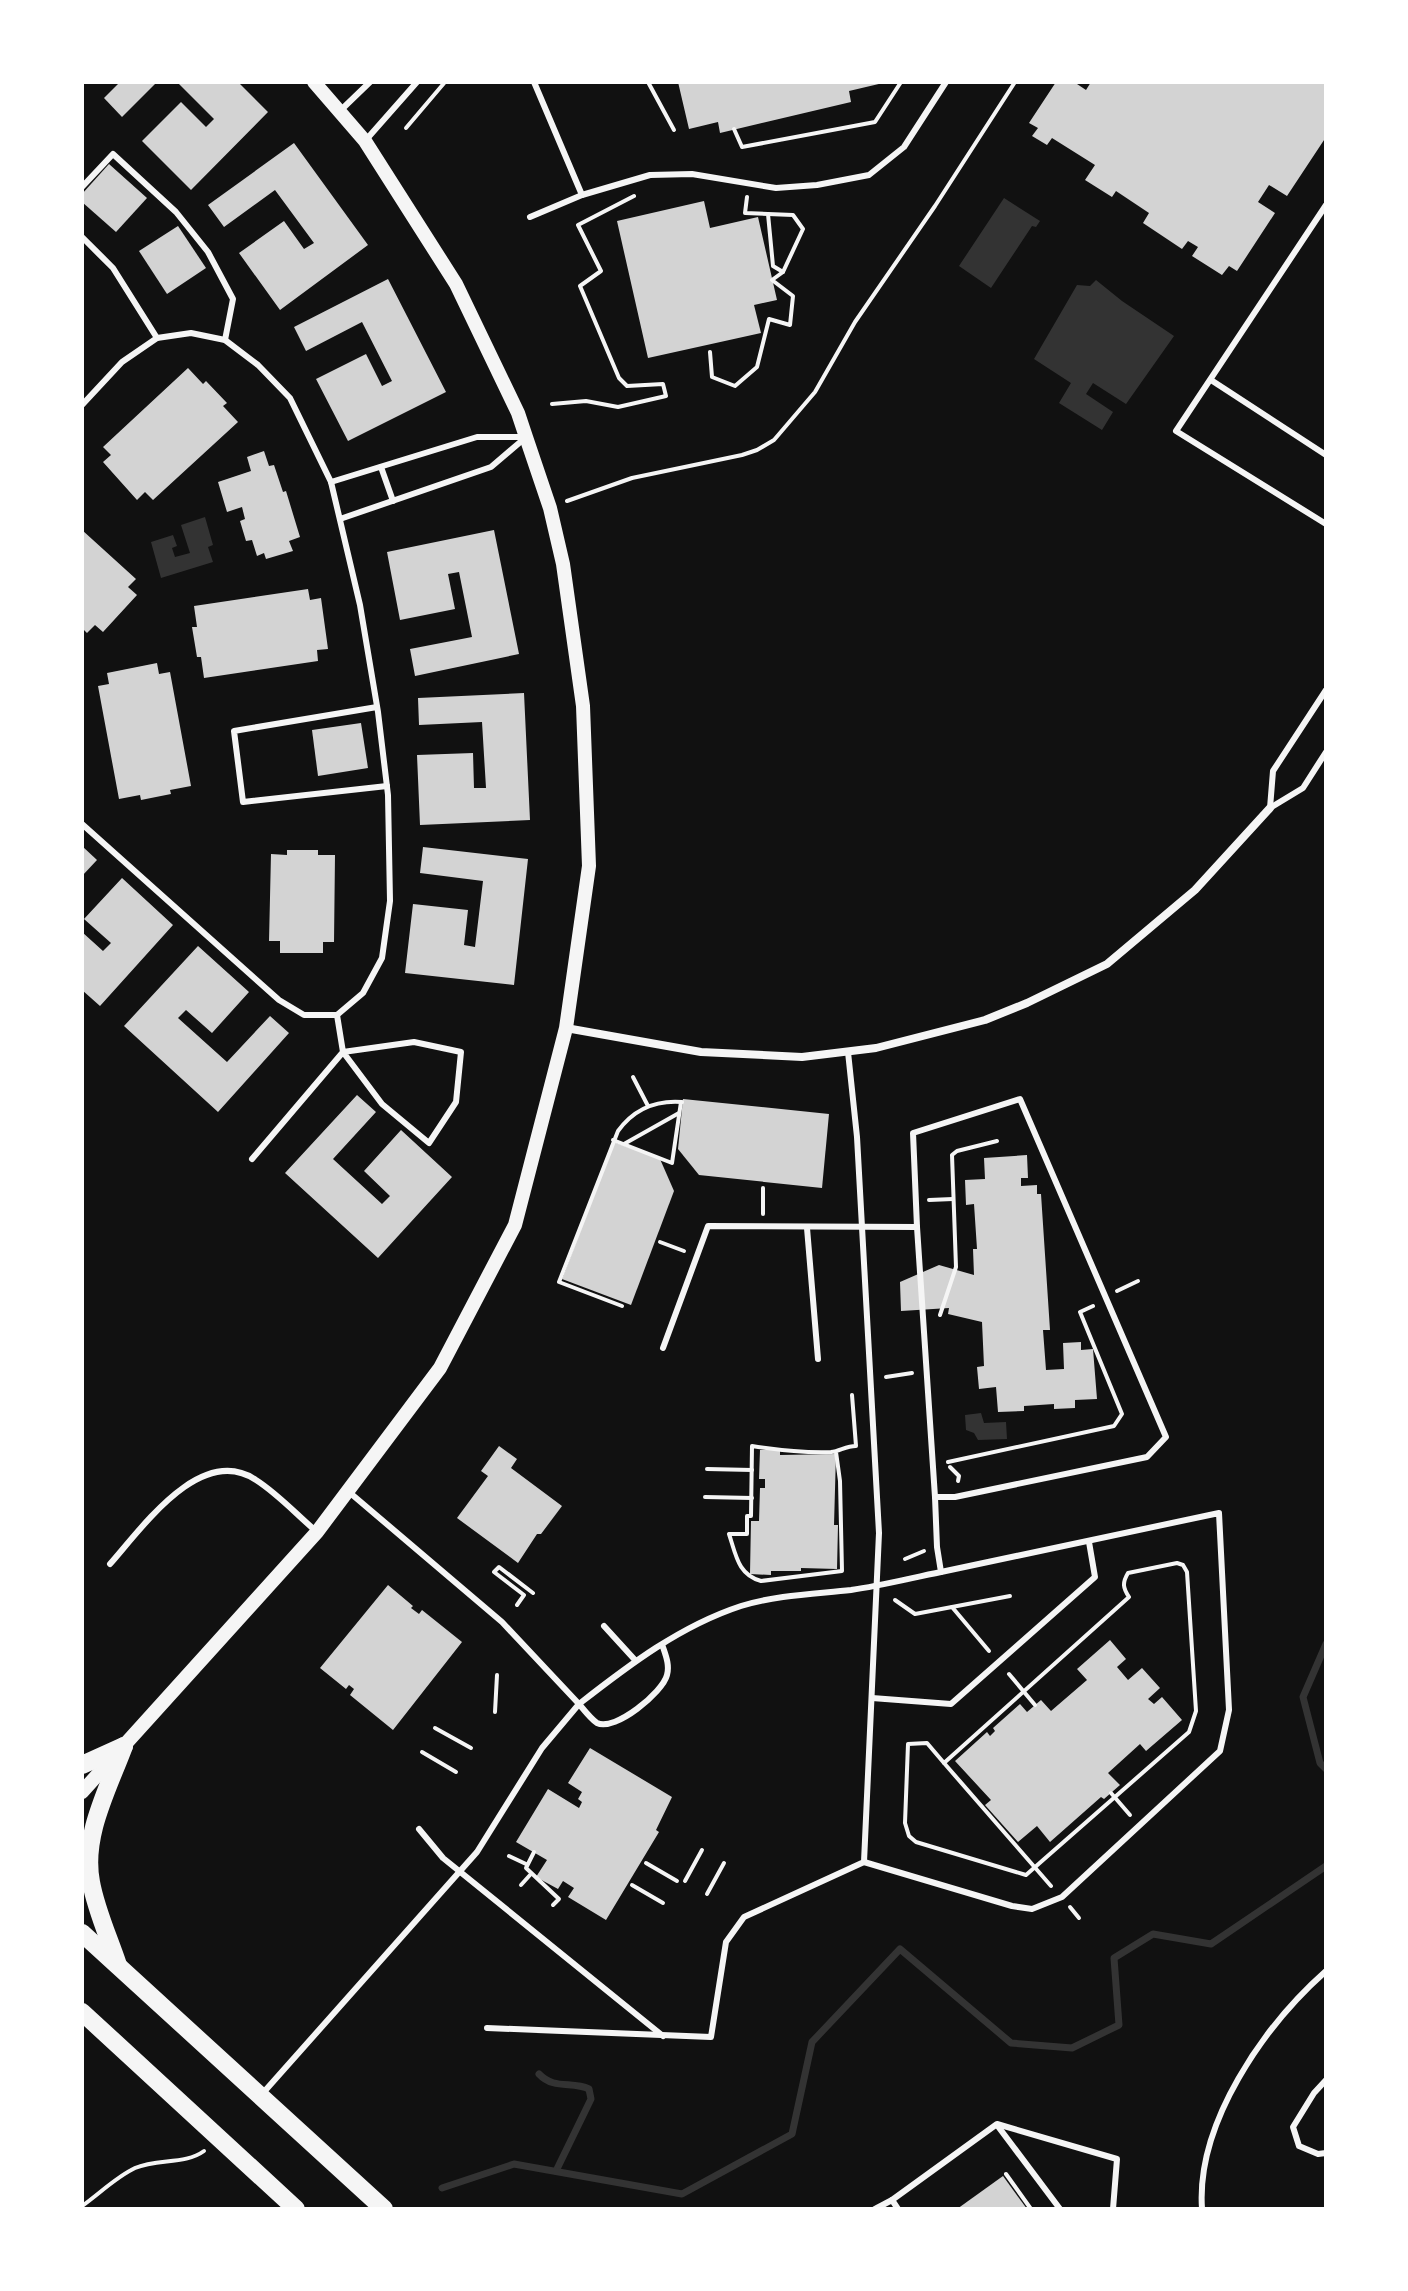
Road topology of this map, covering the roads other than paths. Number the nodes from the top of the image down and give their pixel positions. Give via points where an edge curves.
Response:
1 (314, 82) edge
2 (370, 82) edge
3 (417, 82) edge
4 (534, 82) edge
5 (946, 82) edge
6 (340, 111) junction
7 (365, 141) junction
8 (82, 187) edge
9 (582, 195) junction
10 (1326, 205) edge
11 (530, 217) dead end
12 (82, 237) edge
13 (157, 338) junction
14 (225, 340) junction
15 (1211, 380) junction
16 (82, 405) edge
17 (526, 437) junction
18 (1326, 455) edge
19 (381, 467) junction
20 (331, 482) junction
21 (393, 501) junction
22 (340, 519) junction
23 (1326, 524) edge
24 (1326, 690) edge
25 (377, 707) junction
26 (1326, 752) edge
27 (387, 786) junction
28 (1270, 808) junction
29 (82, 824) edge
30 (337, 1015) junction
31 (566, 1028) junction
32 (343, 1052) junction
33 (848, 1052) junction
34 (252, 1159) dead end
35 (917, 1227) junction
36 (807, 1228) junction
37 (861, 1228) junction
38 (663, 1348) dead end
39 (818, 1359) dead end
40 (349, 1492) junction
41 (935, 1497) junction
42 (317, 1532) junction
43 (1089, 1542) junction
44 (110, 1564) dead end
45 (941, 1572) junction
46 (878, 1583) junction
47 (604, 1626) dead end
48 (662, 1644) junction
49 (635, 1660) junction
50 (872, 1698) junction
51 (579, 1704) junction
52 (124, 1746) junction
53 (82, 1765) edge
54 (82, 1792) edge
55 (419, 1829) dead end
56 (864, 1862) junction
57 (460, 1871) junction
58 (82, 1933) edge
59 (118, 1965) junction
60 (1326, 1971) edge
61 (82, 2012) edge
62 (487, 2028) dead end
63 (663, 2036) junction
64 (1326, 2080) edge
65 (260, 2096) junction
66 (997, 2124) junction
67 (1326, 2153) edge
68 (892, 2200) junction
69 (296, 2209) edge
70 (384, 2209) edge
71 (875, 2209) edge
72 (898, 2209) edge
73 (1060, 2209) edge
74 (1113, 2209) edge
75 (1202, 2209) edge

1 - 6 street
2 - 6 lane
3 - 7 lane
4 - 9 lane
5 - 9 lane via 904,147 869,175 776,188 692,174 650,175
6 - 7 street
7 - 17 street via 456,284
8 - 14 lane via 113,154 176,212 208,252 233,299
9 - 11 lane
10 - 15 lane
12 - 13 lane via 113,268
13 - 14 lane via 191,333
13 - 16 lane via 122,362
14 - 20 lane via 290,398
15 - 18 lane
15 - 23 lane via 1176,431
17 - 19 lane via 477,437
17 - 21 lane via 491,467
17 - 31 street via 563,564 583,706 589,866
19 - 20 lane
19 - 21 lane
20 - 22 lane
21 - 22 lane
22 - 25 lane
24 - 28 lane via 1273,771
25 - 27 lane
25 - 27 lane via 234,731 243,802
26 - 28 lane via 1303,788
27 - 30 lane via 390,901 382,958 363,993
28 - 33 street via 1195,890 1107,964 1003,1014
29 - 30 lane via 279,1000 304,1015
30 - 32 lane
31 - 33 street via 726,1054 802,1057
31 - 40 street via 515,1225 440,1368
32 - 32 lane via 382,1104 429,1143 456,1102 461,1052 414,1042
32 - 34 lane
33 - 37 lane
35 - 37 lane
35 - 41 lane
35 - 41 lane via 913,1133 1020,1099 1166,1437 1147,1457
36 - 37 lane
36 - 38 lane via 708,1226
36 - 39 lane
37 - 46 lane
40 - 42 street
40 - 51 lane via 502,1622
41 - 45 lane
42 - 44 lane via 254,1478 220,1469 184,1484
42 - 52 street
43 - 45 lane
43 - 50 lane via 1095,1577 951,1704
43 - 56 lane via 1219,1513 1229,1710 1220,1751 1062,1897 1032,1909
45 - 46 lane
46 - 48 lane via 740,1607
46 - 50 lane
47 - 49 lane
48 - 49 lane
48 - 51 lane via 668,1661 662,1688 624,1720 597,1723
49 - 51 lane
50 - 56 lane
51 - 57 lane via 542,1748
52 - 53 main road
52 - 54 street
52 - 59 main road via 91,1834 89,1865
55 - 57 lane
56 - 63 lane via 744,1917 726,1942 711,2037
57 - 63 lane
57 - 65 lane
58 - 59 main road
59 - 65 main road
60 - 75 lane via 1281,2016 1228,2098 1209,2140
61 - 69 main road
62 - 63 lane
64 - 67 lane via 1293,2127 1299,2146
65 - 70 main road
66 - 68 lane
66 - 73 lane
66 - 74 lane via 1117,2159
68 - 71 lane
68 - 72 lane

